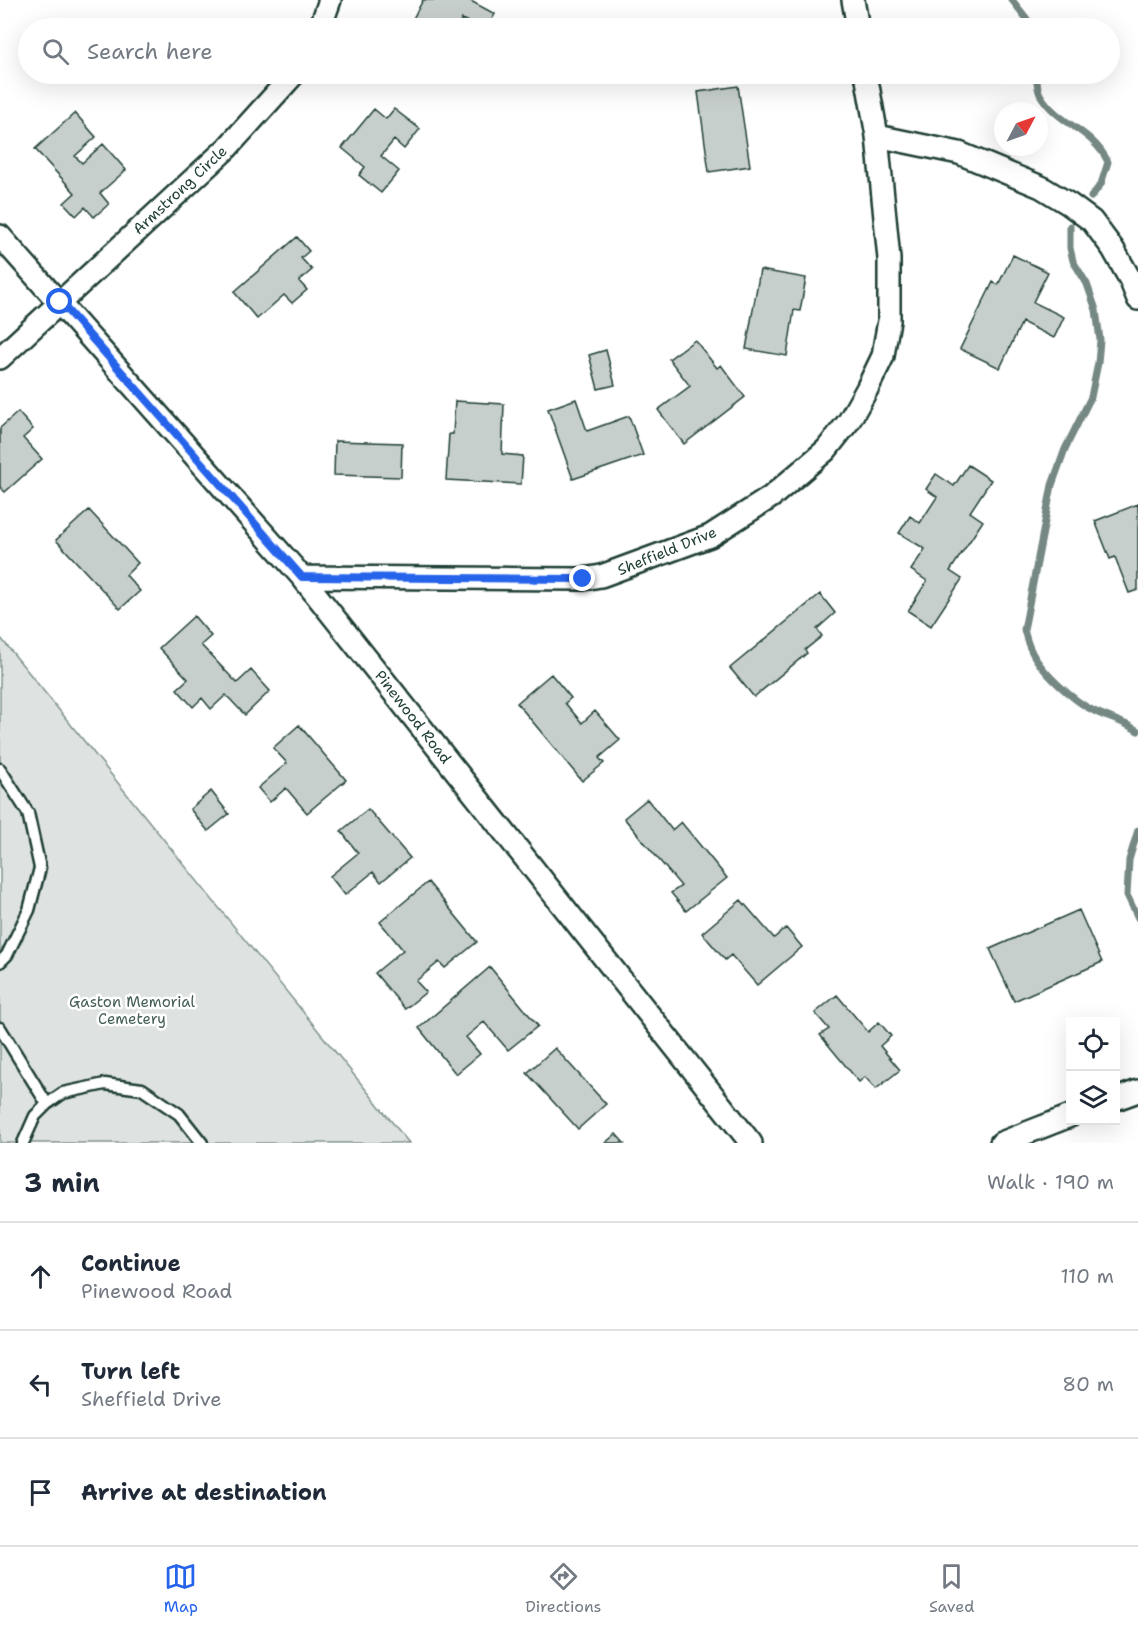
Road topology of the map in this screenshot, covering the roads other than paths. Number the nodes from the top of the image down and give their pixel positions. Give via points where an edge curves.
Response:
1 (330, 0) edge
2 (853, 0) edge
3 (324, 18) edge
4 (856, 18) edge
5 (285, 84) edge
6 (868, 84) edge
7 (877, 136) junction
8 (0, 236) edge
9 (1138, 299) edge
10 (60, 302) junction
11 (0, 358) edge
12 (302, 577) junction
13 (0, 770) edge
14 (0, 962) edge
15 (0, 1028) edge
16 (1138, 1091) edge
17 (1120, 1098) edge
18 (47, 1104) junction
19 (1066, 1118) edge
20 (23, 1143) edge
21 (202, 1143) edge
22 (751, 1143) edge
23 (1001, 1143) edge

1 - 3 street
2 - 4 street
5 - 10 street, Armstrong Circle via 226,148
6 - 7 street, Sheffield Drive
7 - 9 street via 959,153 1041,187 1069,204 1092,221 1113,249
7 - 12 street, Sheffield Drive via 889,259 889,321 883,356 849,422 826,450 771,497 710,536 601,576
8 - 10 street
10 - 11 street, Armstrong Circle
10 - 12 street, Pinewood Road
12 - 22 street, Pinewood Road
13 - 14 lane via 28,813 40,868 29,910
15 - 18 lane
16 - 17 street
18 - 20 lane via 35,1116
18 - 21 lane via 63,1093 105,1084 142,1089 179,1114
19 - 23 street

